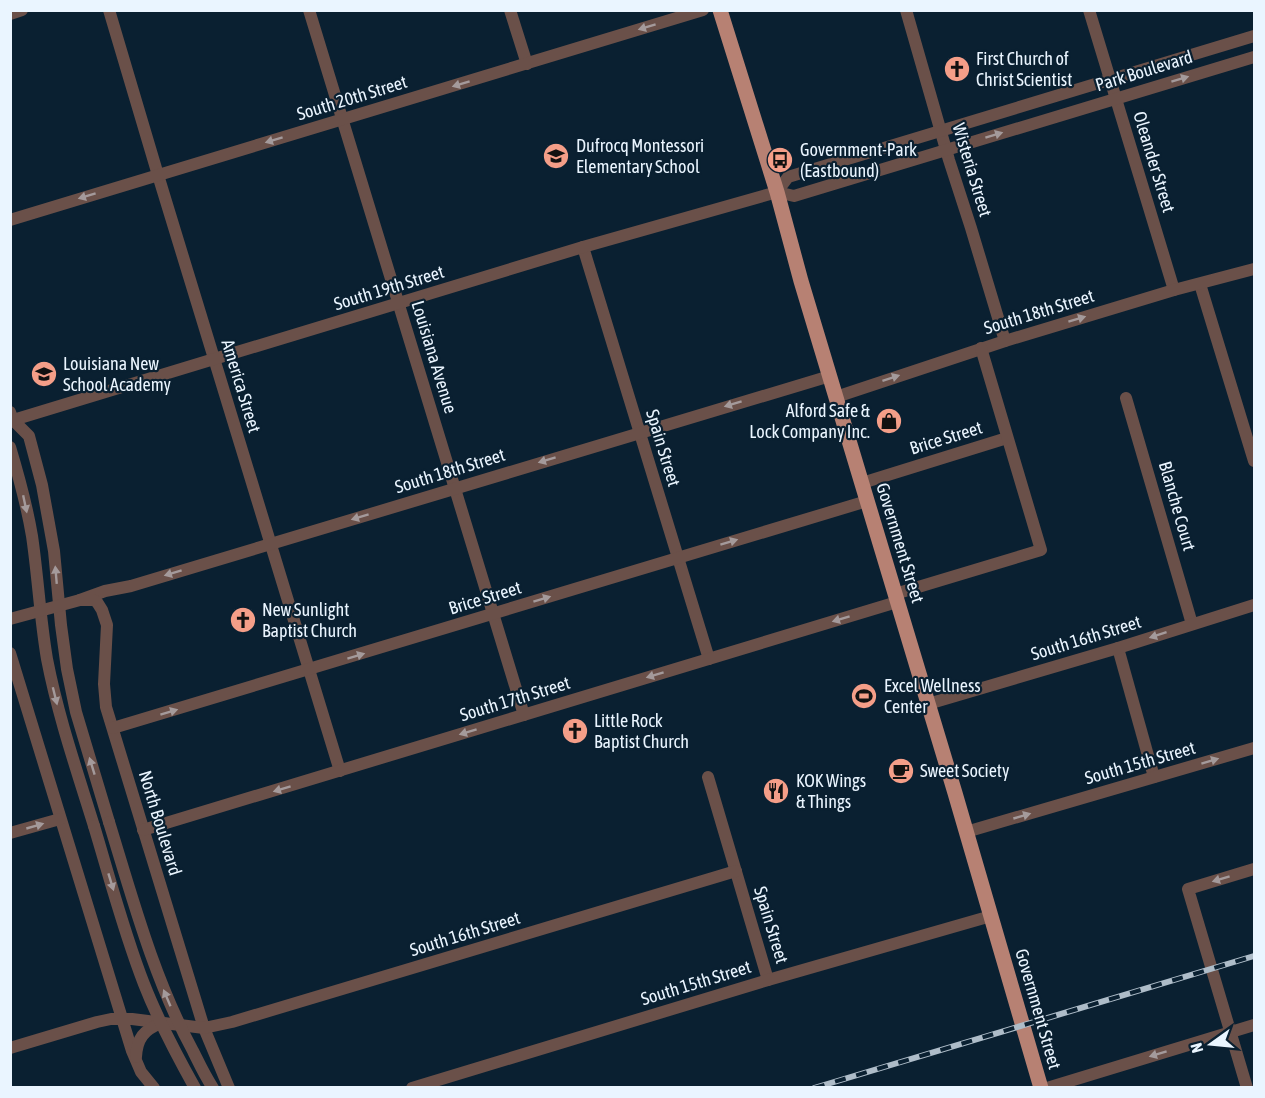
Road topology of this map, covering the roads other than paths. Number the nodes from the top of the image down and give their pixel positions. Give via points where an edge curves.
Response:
1 (22, 10) edge
2 (109, 10) edge
3 (309, 10) edge
4 (510, 10) edge
5 (704, 10) edge
6 (720, 10) edge
7 (906, 10) edge
8 (1089, 10) edge
9 (10, 14) edge
10 (1254, 36) edge
11 (1254, 57) edge
12 (527, 64) junction
13 (1110, 80) junction
14 (1115, 99) junction
15 (343, 119) junction
16 (940, 131) junction
17 (946, 150) junction
18 (158, 175) junction
19 (777, 192) junction
20 (10, 220) edge
21 (584, 248) junction
22 (1254, 269) edge
23 (1200, 284) junction
24 (1174, 290) junction
25 (399, 304) junction
26 (1005, 340) junction
27 (981, 348) junction
28 (214, 360) junction
29 (830, 376) junction
30 (836, 397) junction
31 (1126, 398) dead end
32 (11, 421) edge
33 (639, 432) junction
34 (1250, 435) edge
35 (1007, 438) junction
36 (10, 447) edge
37 (1254, 461) edge
38 (862, 483) junction
39 (455, 488) junction
40 (867, 501) junction
41 (271, 543) junction
42 (678, 557) junction
43 (896, 598) junction
44 (80, 600) junction
45 (1254, 605) edge
46 (59, 606) junction
47 (40, 612) junction
48 (493, 615) junction
49 (10, 619) edge
50 (1192, 624) junction
51 (1118, 648) junction
52 (10, 653) edge
53 (709, 659) junction
54 (309, 670) junction
55 (928, 704) junction
56 (524, 715) junction
57 (113, 728) junction
58 (1254, 748) edge
59 (340, 771) junction
60 (708, 777) dead end
61 (1154, 777) junction
62 (60, 819) junction
63 (143, 830) junction
64 (966, 832) junction
65 (10, 833) edge
66 (1254, 869) edge
67 (736, 871) junction
68 (991, 916) junction
69 (768, 980) junction
70 (122, 1019) junction
71 (162, 1023) junction
72 (1254, 1025) edge
73 (204, 1028) junction
74 (1230, 1032) junction
75 (10, 1048) edge
76 (136, 1061) junction
77 (154, 1088) edge
78 (195, 1088) edge
79 (213, 1088) edge
80 (229, 1088) edge
81 (412, 1088) edge
82 (1041, 1088) edge
83 (1047, 1088) edge
84 (1247, 1088) edge

1 - 9 street
2 - 18 street, America Street
3 - 15 street, Louisiana Avenue
4 - 12 street
5 -> 12 street, South 20th Street
6 - 19 main road, Government Street
7 - 16 street, Wisteria Street
8 - 13 street, Oleander Street
10 - 13 street
14 -> 11 street, Park Boulevard
12 -> 15 street, South 20th Street
13 - 14 street, Oleander Street
13 - 16 street
17 -> 14 street, Park Boulevard
14 - 24 street, Oleander Street
15 -> 18 street, South 20th Street
15 - 25 street, Louisiana Avenue
16 - 17 street, Wisteria Street
16 - 19 street via 788,177
17 - 19 street, Park Boulevard via 794,196
17 - 26 street, Wisteria Street
18 -> 20 street, South 20th Street
18 - 28 street, America Street
19 - 21 street, South 19th Street
19 - 29 main road, Government Street
21 - 25 street, South 19th Street
21 - 33 street, Spain Street
22 - 23 street, South 18th Street
23 - 24 street, South 18th Street
23 - 34 street
26 -> 24 street, South 18th Street
25 - 28 street, South 19th Street
25 - 39 street, Louisiana Avenue
26 - 27 street, South 18th Street
30 -> 27 street, South 18th Street
27 - 35 street
28 - 32 street, South 19th Street
28 - 41 street, America Street
29 - 30 main road, Government Street
29 -> 33 street, South 18th Street
30 - 38 main road, Government Street
31 - 50 street, Blanche Court
46 -> 32 street via 42,485 29,436
33 -> 39 street, South 18th Street
33 - 42 street, Spain Street
34 - 37 street
35 - 38 street, Brice Street
35 - 43 street, South 17th Street via 1041,550
36 -> 47 street via 32,537
38 - 40 main road, Government Street
39 -> 41 street, South 18th Street
39 - 48 street, Louisiana Avenue
42 -> 40 street, Brice Street
40 - 43 main road, Government Street
41 -> 44 street, South 18th Street
41 - 54 street, America Street
48 -> 42 street, Brice Street
42 - 53 street, Spain Street
43 -> 53 street, South 17th Street
43 - 55 main road, Government Street
44 - 46 street
44 - 57 street, North Boulevard via 97,602 107,625 104,690
45 - 50 street, South 16th Street
46 - 47 street
79 -> 46 street, bridge via 179,1026 140,923 76,712
47 - 49 street
47 -> 78 street, bridge via 68,744 134,958 164,1030
54 -> 48 street, Brice Street
48 - 56 street, Louisiana Avenue
50 -> 51 street, South 16th Street
51 - 55 street, South 16th Street
51 - 61 street
52 - 62 street
53 -> 56 street, South 17th Street
57 -> 54 street, Brice Street
54 - 59 street, America Street
55 - 64 main road, Government Street
56 -> 59 street, South 17th Street
57 - 63 street, North Boulevard
61 -> 58 street, South 15th Street
59 -> 63 street, South 17th Street
60 - 67 street, Spain Street
64 -> 61 street, South 15th Street
65 -> 62 street
62 - 70 street
63 - 73 street, North Boulevard
64 - 68 main road, Government Street
66 -> 74 street via 1188,889
67 - 69 street, Spain Street
67 - 73 street, South 16th Street
68 - 69 street, South 15th Street
68 - 82 main road, Government Street
69 - 81 street, South 15th Street
70 - 71 street, South 16th Street
70 - 75 street, South 16th Street via 96,1022
70 - 76 street
71 - 73 street, South 16th Street
71 - 76 street via 138,1041
72 - 74 street
73 - 80 street, North Boulevard
74 -> 83 street
74 - 84 street
76 - 77 street

